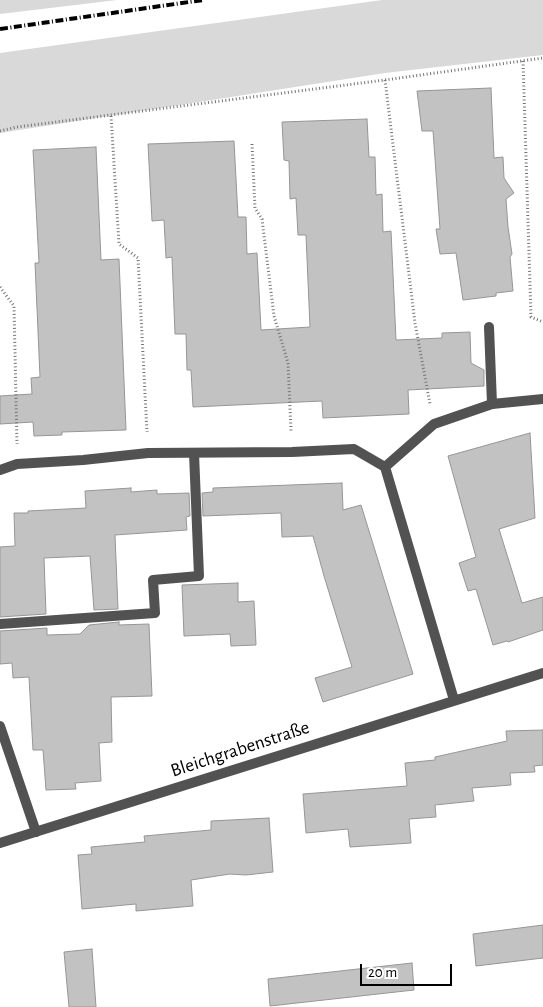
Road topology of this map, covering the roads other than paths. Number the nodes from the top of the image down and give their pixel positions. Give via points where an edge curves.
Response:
1 (489, 327) dead end
2 (543, 399) edge
3 (492, 404) junction
4 (194, 453) junction
5 (385, 467) junction
6 (0, 470) edge
7 (0, 624) edge
8 (543, 673) edge
9 (454, 700) junction
10 (0, 726) edge
11 (36, 832) junction
12 (0, 843) edge

1 - 3 street
2 - 3 street
3 - 5 street via 434,424
4 - 5 street via 354,449
4 - 6 street via 148,453 17,464
4 - 7 street via 199,576 153,580 155,613
5 - 9 street
8 - 9 street, Bleichgrabenstraße
9 - 11 street, Bleichgrabenstraße
10 - 11 street
11 - 12 street, Bleichgrabenstraße

